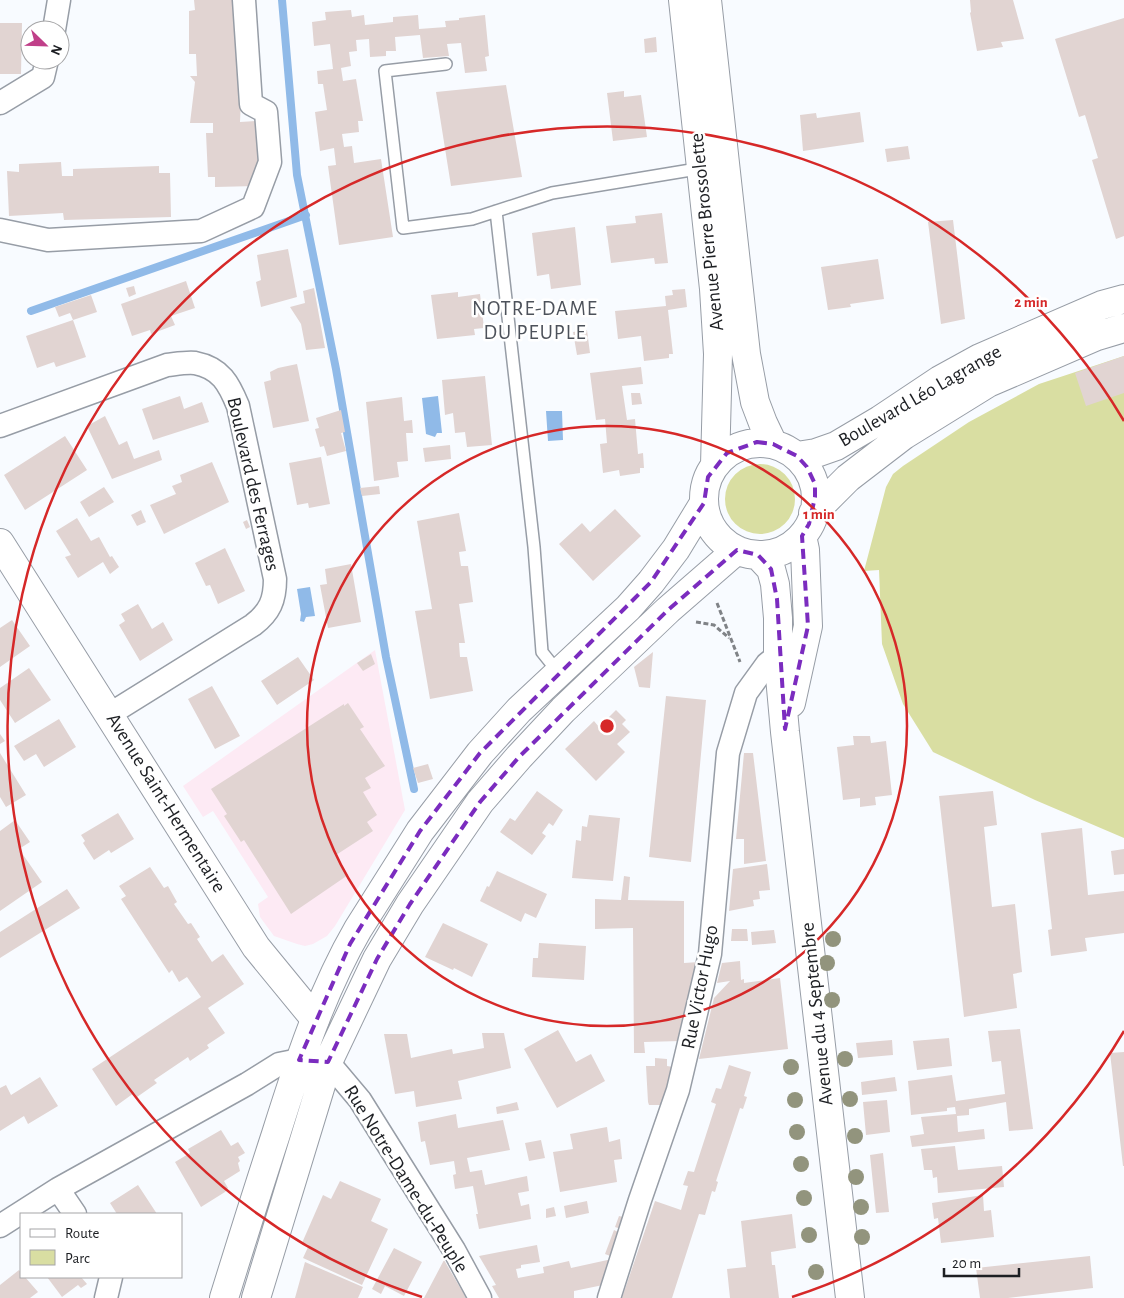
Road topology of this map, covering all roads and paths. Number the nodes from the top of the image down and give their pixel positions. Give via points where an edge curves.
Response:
1 (59, 0) edge
2 (244, 0) edge
3 (684, 0) edge
4 (707, 0) edge
5 (56, 20) edge
6 (446, 64) dead end
7 (45, 70) edge
8 (0, 103) edge
9 (712, 166) junction
10 (496, 211) junction
11 (0, 230) edge
12 (1124, 299) edge
13 (1124, 328) edge
14 (0, 426) edge
15 (773, 444) junction
16 (797, 456) junction
17 (715, 465) junction
18 (704, 503) junction
19 (808, 524) junction
20 (0, 543) edge
21 (748, 552) junction
22 (713, 596) dead end
23 (690, 622) dead end
24 (733, 644) junction
25 (778, 655) junction
26 (742, 665) dead end
27 (558, 672) junction
28 (796, 679) junction
29 (110, 714) junction
30 (785, 729) junction
31 (315, 1019) junction
32 (299, 1060) junction
33 (328, 1062) junction
34 (58, 1190) junction
35 (21, 1213) edge
36 (74, 1213) edge
37 (20, 1214) edge
38 (0, 1226) edge
39 (111, 1278) edge
40 (106, 1298) edge
41 (224, 1298) edge
42 (256, 1298) edge
43 (480, 1298) edge
44 (610, 1298) edge
45 (850, 1298) edge

1 - 5 street
2 - 11 street via 251,104 266,112 270,162 253,207 201,231 48,240
3 - 9 main road, Avenue Pierre Brossolette
4 - 9 main road, Avenue Pierre Brossolette
6 - 10 lane via 385,71 403,228 472,219
7 - 8 street via 43,77
9 - 10 lane via 552,193
9 - 15 main road, Avenue Pierre Brossolette via 755,402
9 - 17 main road, Avenue Pierre Brossolette via 718,354
10 - 27 lane via 534,547 542,652
12 - 16 main road, Boulevard Léo Lagrange via 1102,305 980,358 836,446
13 - 19 main road, Boulevard Léo Lagrange via 988,383 904,435 848,478
14 - 29 street, Boulevard des Ferrages via 167,365 195,363 217,372 229,385 238,406 275,579 275,594 270,607 264,617 253,625
15 - 16 main road
15 - 17 main road via 757,442 741,446 727,453
16 - 19 main road via 815,484 816,497
17 - 18 main road via 704,490
18 - 21 main road via 714,531 724,542
18 - 27 main road via 651,582 628,608
19 - 21 main road via 790,546 775,553
19 - 28 main road via 805,550 808,626
20 - 29 main road, Avenue Saint-Hermentaire
21 - 25 main road, Avenue du 4 Septembre via 771,569 778,618
21 - 33 main road via 668,610 564,710 480,802 410,904 377,959
22 - 24 path
23 - 24 path via 714,625
24 - 26 path
25 - 28 street via 790,658
25 - 30 main road, Avenue du 4 Septembre
25 - 44 street, Rue Victor Hugo via 767,664 746,693 728,753 710,954 678,1090
27 - 31 main road via 480,753 420,831 350,944
28 - 30 main road
29 - 31 main road, Avenue Saint-Hermentaire via 262,954
30 - 45 main road, Avenue du 4 Septembre
31 - 32 main road
31 - 33 main road, Avenue Saint-Hermentaire
32 - 33 street
32 - 34 street via 279,1064
32 - 41 main road
33 - 42 main road
33 - 43 street, Rue Notre-Dame-du-Peuple via 364,1107 454,1250
34 - 35 street
34 - 36 street
37 - 38 street
39 - 40 street

